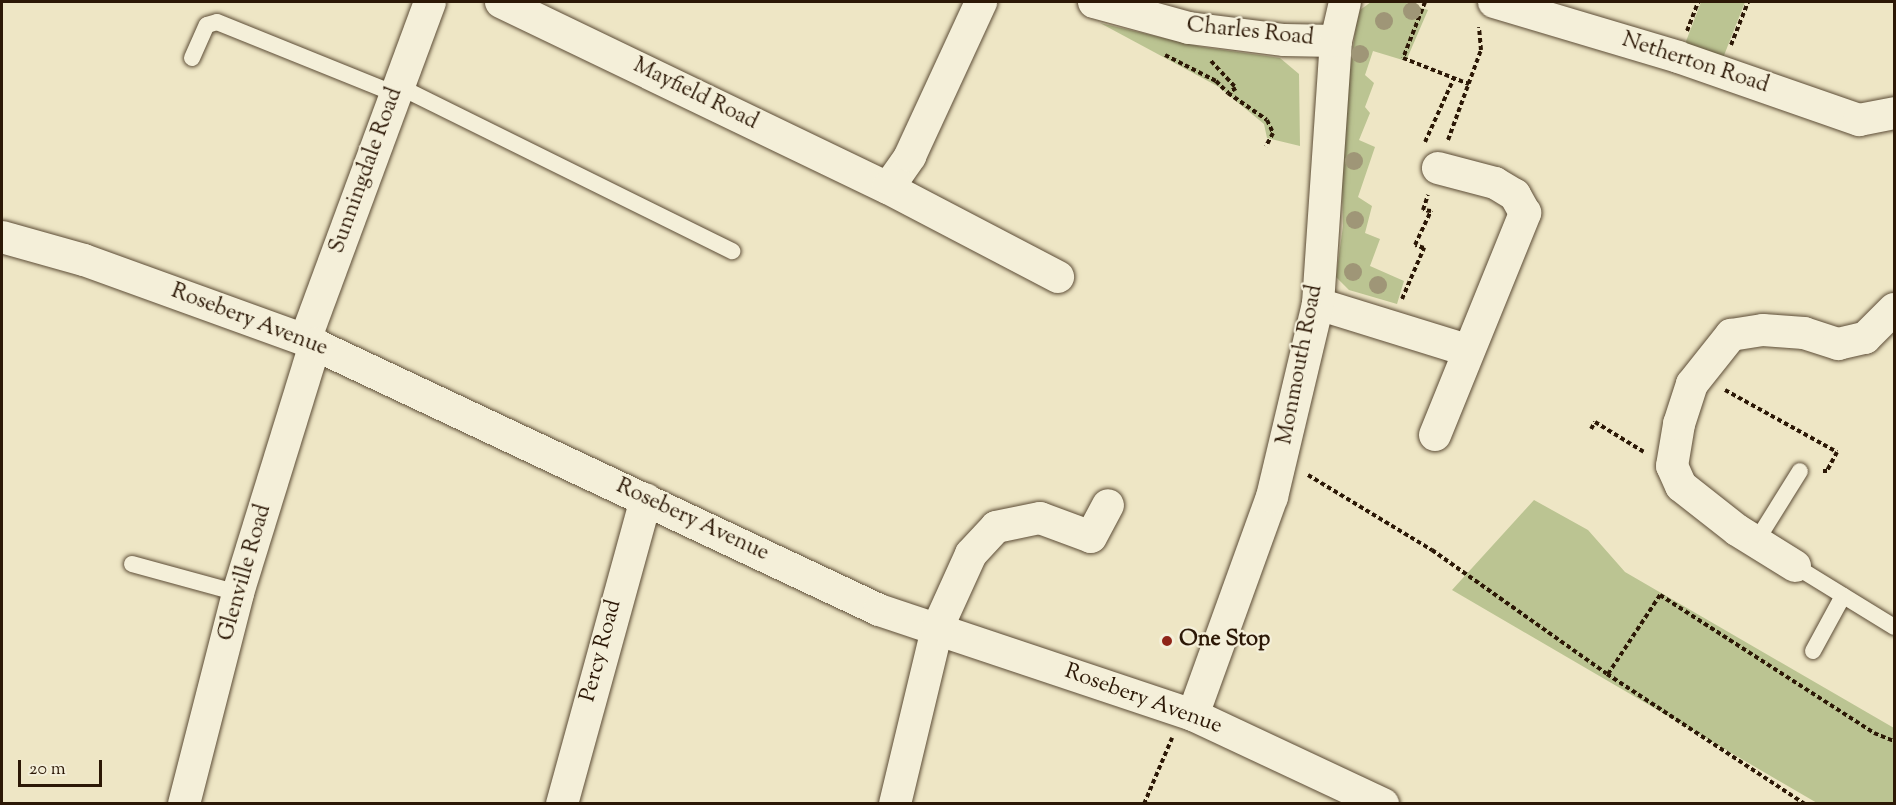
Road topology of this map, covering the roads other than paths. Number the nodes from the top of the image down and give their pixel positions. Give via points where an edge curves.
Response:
1 (430, 2) edge
2 (501, 2) edge
3 (981, 2) edge
4 (1094, 2) edge
5 (1345, 2) edge
6 (1494, 2) edge
7 (1336, 41) junction
8 (192, 58) dead end
9 (397, 90) junction
10 (1894, 112) edge
11 (1434, 158) road end
12 (888, 188) junction
13 (2, 237) edge
14 (732, 251) dead end
15 (1058, 277) dead end
16 (1317, 304) junction
17 (1892, 317) edge
18 (310, 342) junction
19 (1467, 350) junction
20 (1435, 435) dead end
21 (1800, 471) road end
22 (646, 499) junction
23 (1108, 505) dead end
24 (1757, 540) junction
25 (132, 564) dead end
26 (1795, 566) joint
27 (238, 592) junction
28 (1844, 596) junction
29 (1894, 627) edge
30 (937, 629) junction
31 (1813, 651) dead end
32 (1188, 714) junction
33 (184, 804) edge
34 (562, 804) edge
35 (895, 804) edge
36 (1383, 804) edge

1 - 9 street, Sunningdale Road
2 - 12 street, Mayfield Road
3 - 12 street via 910,156
4 - 7 street, Charles Road via 1189,28 1284,40
5 - 7 street, Monmouth Road
6 - 10 street, Netherton Road via 1721,71 1859,120
7 - 16 street, Monmouth Road
8 - 9 lane via 207,25 217,22
9 - 14 lane
9 - 18 street, Sunningdale Road
11 - 19 street via 1515,195 1525,213
12 - 15 street, Mayfield Road
13 - 18 street, Rosebery Avenue via 84,260
16 - 19 street
16 - 32 street, Monmouth Road via 1272,497
17 - 24 street via 1865,338 1838,344 1804,333 1763,330 1731,335 1698,375 1679,424 1675,472 1681,486 1737,530
18 - 22 street, Rosebery Avenue
18 - 27 street, Glenville Road
19 - 20 street
21 - 24 lane
22 - 30 street, Rosebery Avenue via 879,610
22 - 34 street, Percy Road
23 - 30 street via 1091,537 1040,518 996,527 971,554
24 - 26 street
25 - 27 lane
26 - 28 lane
27 - 33 street, Glenville Road
28 - 29 lane
28 - 31 lane
30 - 32 street, Rosebery Avenue
30 - 35 street
32 - 36 street, Rosebery Avenue

